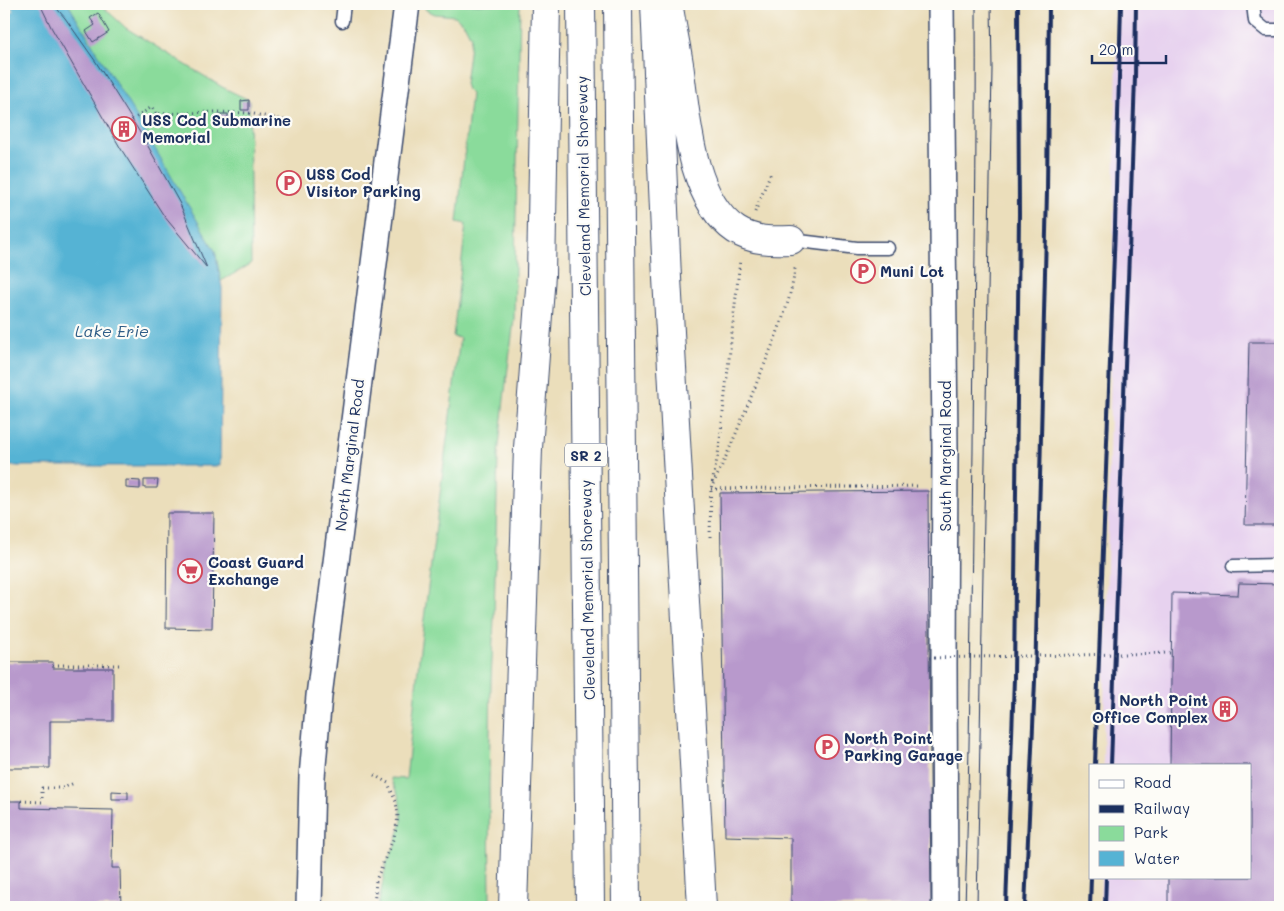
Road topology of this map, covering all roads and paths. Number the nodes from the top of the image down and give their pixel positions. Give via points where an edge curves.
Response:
1 (344, 4) edge
2 (407, 4) edge
3 (546, 4) edge
4 (581, 4) edge
5 (618, 4) edge
6 (655, 4) edge
7 (668, 4) edge
8 (941, 4) edge
9 (1253, 4) edge
10 (342, 22) dead end
11 (1280, 30) edge
12 (132, 120) dead end
13 (289, 121) dead end
14 (770, 172) dead end
15 (754, 214) dead end
16 (804, 241) junction
17 (888, 248) dead end
18 (740, 260) dead end
19 (945, 486) junction
20 (711, 489) junction
21 (1280, 565) edge
22 (1233, 566) dead end
23 (1171, 653) dead end
24 (929, 658) dead end
25 (121, 665) dead end
26 (53, 666) dead end
27 (374, 775) dead end
28 (74, 783) dead end
29 (21, 801) dead end
30 (309, 907) edge
31 (374, 907) edge
32 (513, 907) edge
33 (590, 907) edge
34 (626, 907) edge
35 (702, 907) edge
36 (945, 907) edge

1 - 10 lane
2 - 30 street, North Marginal Road via 319,696 312,777
3 - 32 highway via 541,275 528,448
4 - 33 highway, Cleveland Memorial Shoreway / SR 2
5 - 34 highway, SR 2
6 - 35 highway
7 - 16 highway via 693,155 707,197 728,224 746,236
8 - 19 street, South Marginal Road
9 - 11 lane via 1255,21 1266,30
12 - 13 path via 152,108 156,114 249,113
14 - 15 path
16 - 17 lane via 857,248
16 - 20 path via 805,258 795,269 788,302 765,363
18 - 20 path via 719,449
19 - 20 path
19 - 36 street, South Marginal Road
21 - 22 lane
23 - 24 path, bridge
25 - 26 path
27 - 31 path via 388,783 398,817 394,837 376,880
28 - 29 path via 64,788 42,788 42,802

